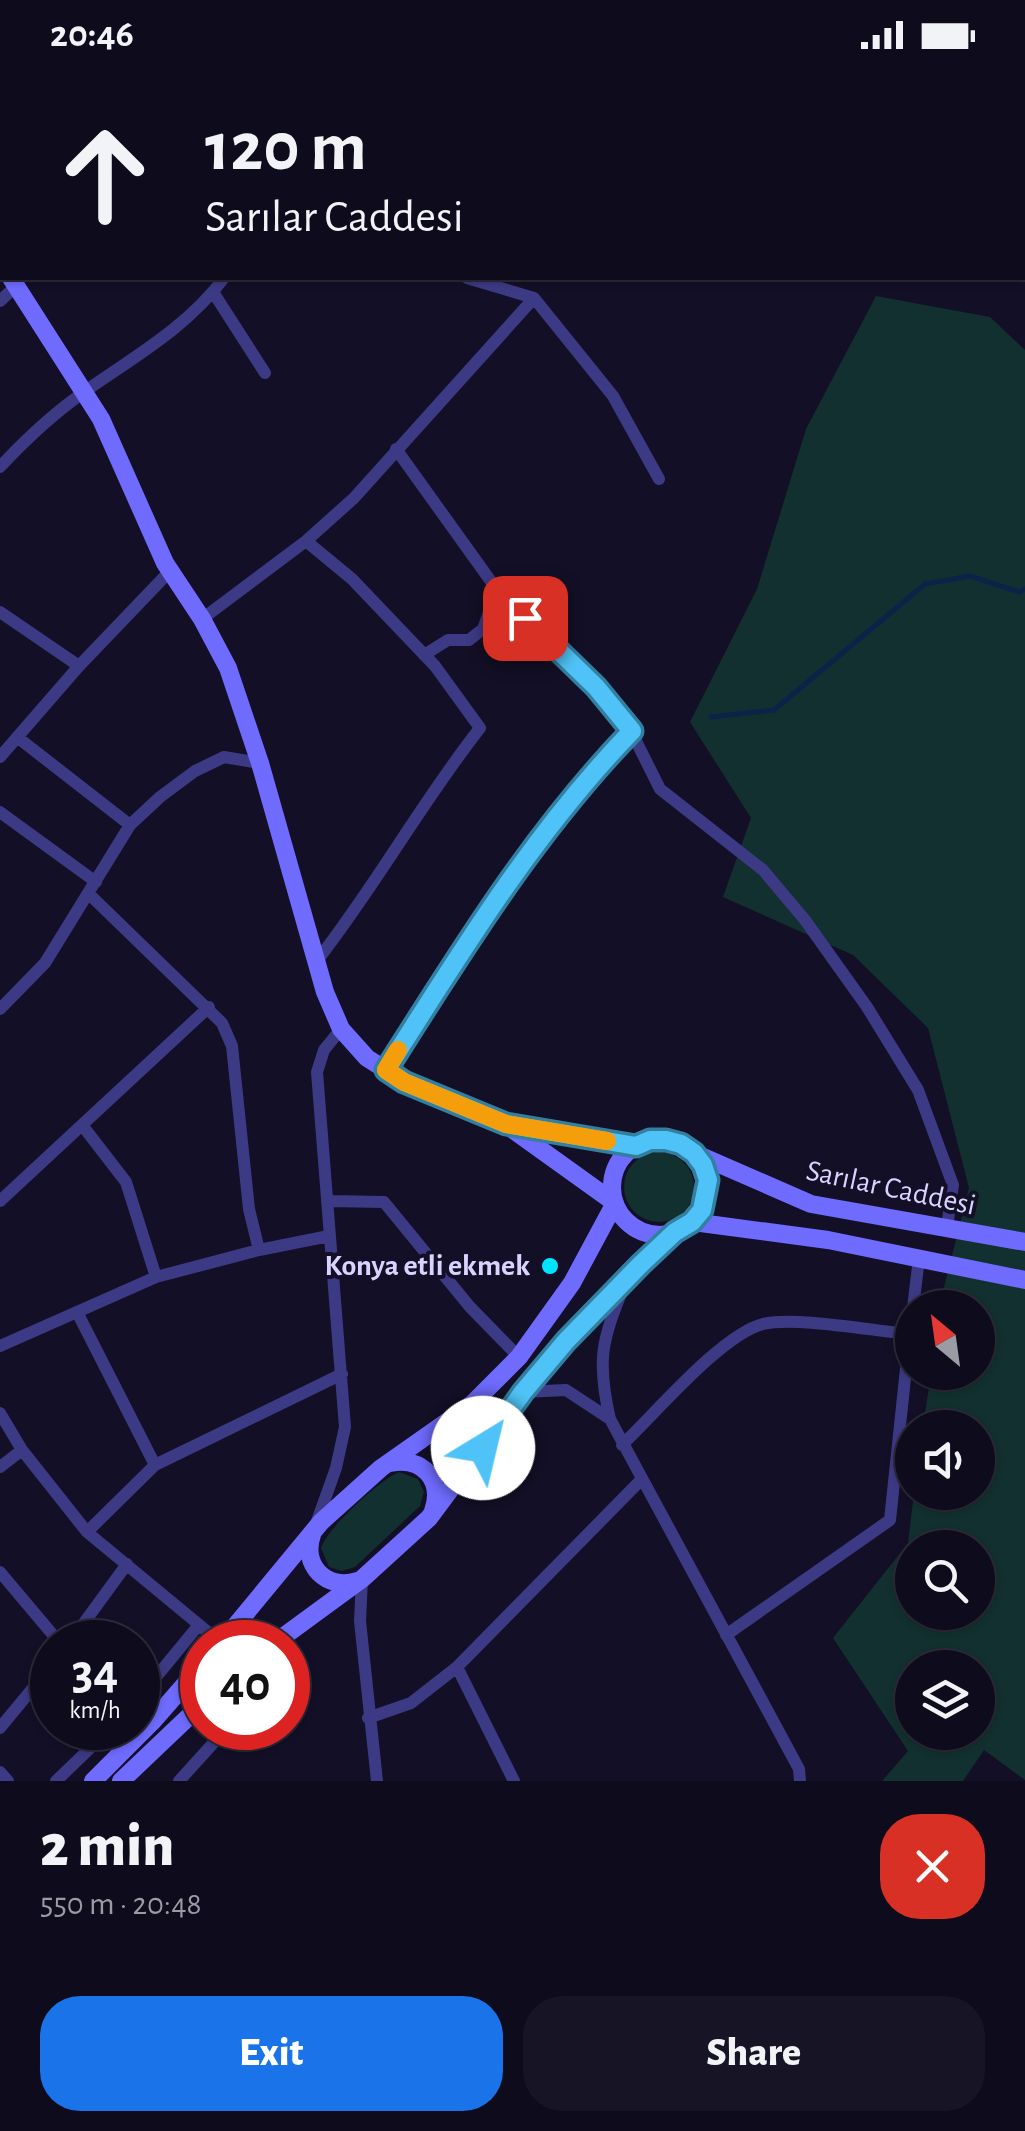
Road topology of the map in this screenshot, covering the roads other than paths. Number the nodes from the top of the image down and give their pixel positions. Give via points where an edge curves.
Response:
1 (222, 280) edge
2 (474, 280) edge
3 (13, 282) edge
4 (212, 292) junction
5 (534, 298) junction
6 (0, 301) edge
7 (265, 373) dead end
8 (84, 391) junction
9 (396, 449) junction
10 (0, 467) edge
11 (659, 478) dead end
12 (306, 542) junction
13 (170, 571) junction
14 (502, 594) junction
15 (0, 612) edge
16 (202, 619) junction
17 (424, 655) junction
18 (78, 666) junction
19 (632, 731) junction
20 (17, 738) junction
21 (0, 757) edge
22 (260, 764) junction
23 (0, 812) edge
24 (130, 825) junction
25 (92, 888) junction
26 (316, 962) junction
27 (208, 1007) junction
28 (0, 1010) edge
29 (340, 1029) junction
30 (386, 1070) junction
31 (506, 1124) junction
32 (82, 1125) junction
33 (636, 1146) junction
34 (694, 1153) junction
35 (0, 1201) edge
36 (328, 1201) junction
37 (615, 1203) junction
38 (692, 1222) junction
39 (947, 1228) junction
40 (675, 1232) junction
41 (328, 1236) junction
42 (1025, 1242) edge
43 (259, 1250) junction
44 (919, 1258) junction
45 (156, 1277) junction
46 (627, 1280) junction
47 (1025, 1280) edge
48 (915, 1290) edge
49 (77, 1312) junction
50 (895, 1333) edge
51 (0, 1346) edge
52 (519, 1356) junction
53 (342, 1374) junction
54 (904, 1390) edge
55 (523, 1392) junction
56 (0, 1413) edge
57 (610, 1419) junction
58 (622, 1445) junction
59 (22, 1450) junction
60 (155, 1465) junction
61 (0, 1467) edge
62 (381, 1468) junction
63 (641, 1480) junction
64 (429, 1518) junction
65 (314, 1530) junction
66 (87, 1532) junction
67 (127, 1564) junction
68 (0, 1572) edge
69 (362, 1579) junction
70 (335, 1586) junction
71 (40, 1620) edge
72 (86, 1620) edge
73 (191, 1620) edge
74 (239, 1620) edge
75 (303, 1620) edge
76 (360, 1621) junction
77 (726, 1636) junction
78 (180, 1648) edge
79 (457, 1667) junction
80 (160, 1672) edge
81 (180, 1690) edge
82 (30, 1692) edge
83 (368, 1718) junction
84 (180, 1725) edge
85 (0, 1728) edge
86 (88, 1750) edge
87 (211, 1750) edge
88 (0, 1772) edge
89 (194, 1774) edge
90 (8, 1781) edge
91 (56, 1781) edge
92 (93, 1781) edge
93 (121, 1781) edge
94 (179, 1781) edge
95 (377, 1781) edge
96 (514, 1781) edge
97 (800, 1781) edge

1 - 4 street
2 - 5 street
3 - 6 street
3 - 8 street
4 - 7 street
4 - 8 street via 186,321
5 - 9 street
5 - 11 street via 613,396
8 - 10 street
8 - 13 street
9 - 12 street
9 - 14 street
12 - 16 street
12 - 17 street via 352,579
13 - 16 street
13 - 18 street
14 - 17 street via 483,629
14 - 19 street
15 - 18 street
16 - 22 street via 228,668
17 - 26 street via 480,728
18 - 20 street
19 - 30 street via 500,892
19 - 39 street via 660,788 763,870 867,1007 918,1090 953,1185
20 - 21 street
20 - 24 street
22 - 24 street via 224,757 209,764
22 - 26 street
23 - 25 street
24 - 25 street
25 - 27 street
25 - 28 street via 44,963
26 - 29 street
27 - 32 street
27 - 43 street via 232,1046
29 - 30 street, Sarılar Caddesi
29 - 36 street via 317,1072
30 - 31 street, Sarılar Caddesi
31 - 33 street, Sarılar Caddesi
31 - 37 street, Sarılar Caddesi
32 - 35 street
32 - 45 street via 126,1182
33 - 34 street, Sarılar Caddesi via 666,1140
33 - 37 street via 615,1170
34 - 38 street via 708,1180 702,1210
34 - 39 street, Sarılar Caddesi via 811,1204
36 - 41 street
36 - 52 street via 384,1202
37 - 40 street, Sarılar Caddesi via 632,1226 660,1235
37 - 52 street via 572,1282
38 - 40 street
38 - 44 street, Sarılar Caddesi
39 - 42 street, Sarılar Caddesi
40 - 46 street
41 - 43 street
41 - 53 street
43 - 45 street
44 - 47 street, Sarılar Caddesi
44 - 48 street
45 - 49 street
46 - 55 street
46 - 57 street via 602,1356 600,1380
49 - 51 street
49 - 60 street
50 - 58 street via 784,1322 752,1328 731,1340
52 - 62 street via 472,1404
53 - 60 street
53 - 65 street via 345,1426
54 - 77 street via 890,1520
55 - 57 street via 566,1390
55 - 64 street
56 - 59 street
57 - 58 street
58 - 63 street
59 - 61 street
59 - 66 street
60 - 66 street
62 - 64 street via 402,1460 431,1476 437,1497
62 - 65 street
63 - 77 street
63 - 79 street
64 - 69 street
65 - 70 street via 308,1552 318,1574
65 - 74 street
66 - 67 street
67 - 72 street
67 - 73 street
68 - 71 street
69 - 70 street
69 - 76 street
70 - 75 street
70 - 76 street
76 - 83 street
77 - 97 street via 799,1768
78 - 80 street
79 - 83 street via 411,1703
79 - 96 street
81 - 92 street
82 - 85 street
83 - 95 street
84 - 93 street
86 - 91 street
87 - 89 street
88 - 90 street
89 - 94 street

